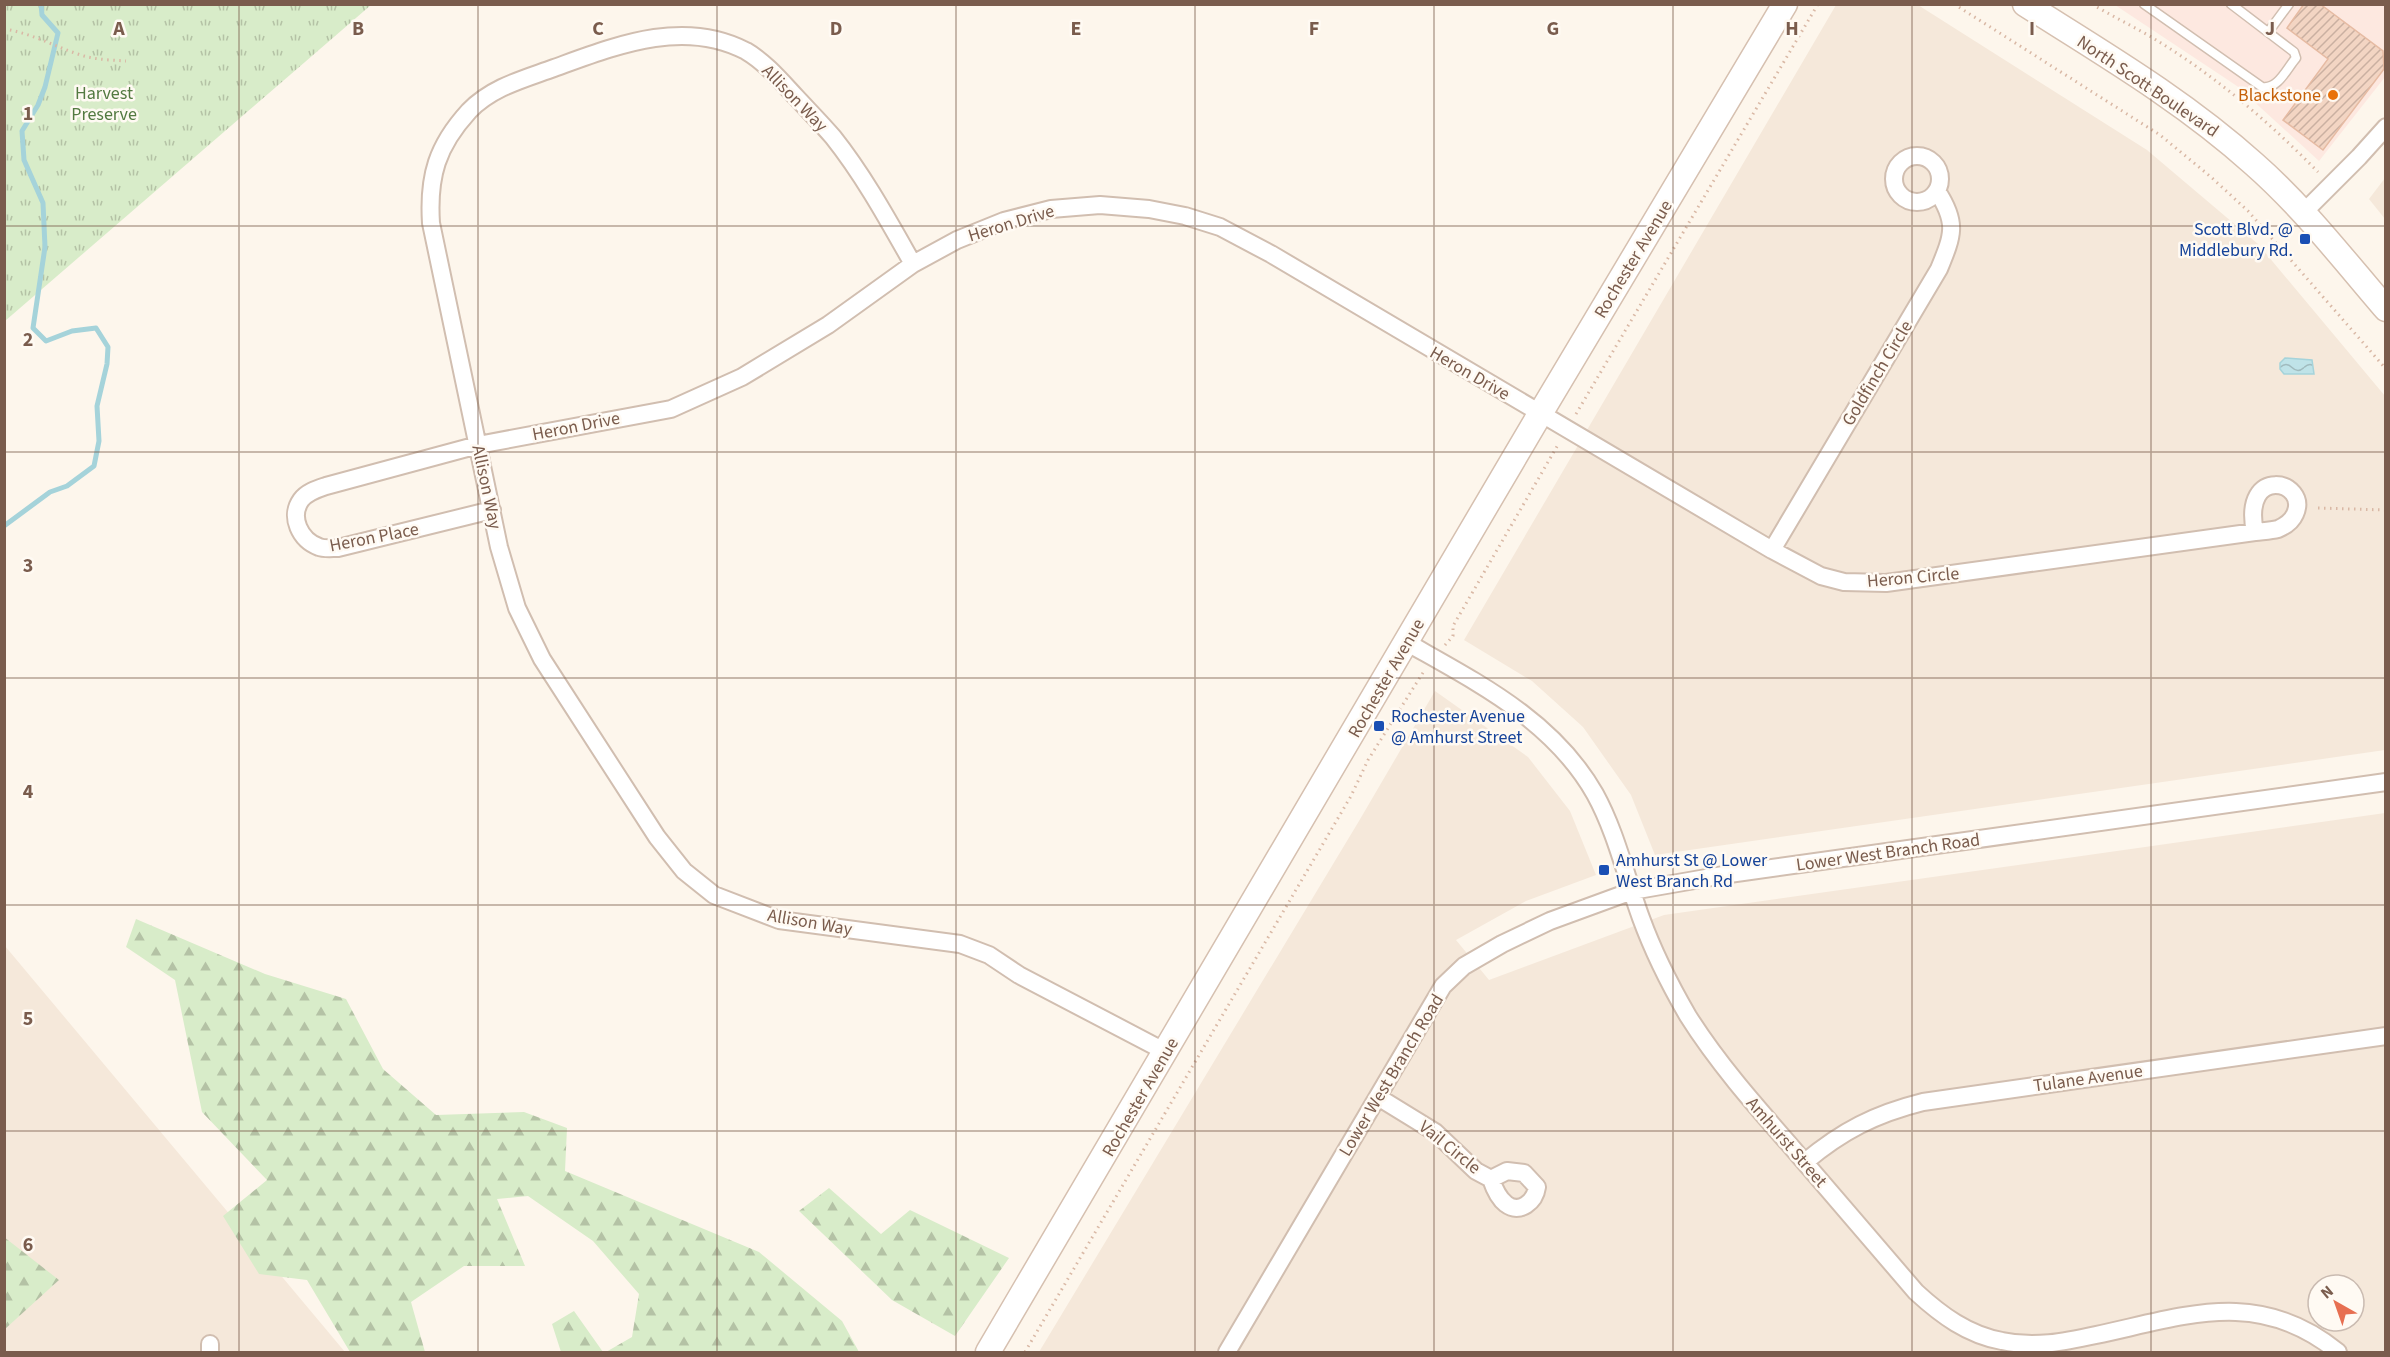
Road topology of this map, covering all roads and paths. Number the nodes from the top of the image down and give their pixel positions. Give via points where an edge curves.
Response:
1 (1785, 4) edge
2 (1818, 4) edge
3 (1954, 4) edge
4 (2025, 4) edge
5 (2092, 4) edge
6 (2144, 4) edge
7 (2231, 4) edge
8 (2289, 4) edge
9 (4, 29) edge
10 (2269, 31) junction
11 (126, 61) dead end
12 (2385, 127) edge
13 (2331, 186) junction
14 (1937, 190) dead end
15 (2304, 212) junction
16 (913, 264) junction
17 (2385, 309) edge
18 (2385, 369) edge
19 (1540, 414) junction
20 (1567, 429) junction
21 (478, 445) junction
22 (2318, 508) dead end
23 (492, 510) junction
24 (2385, 510) edge
25 (2255, 532) dead end
26 (1772, 550) junction
27 (1406, 642) junction
28 (1433, 658) junction
29 (2385, 782) edge
30 (1632, 891) junction
31 (2385, 1036) edge
32 (1166, 1052) junction
33 (1378, 1097) junction
34 (1804, 1162) junction
35 (1491, 1179) dead end
36 (1983, 1345) edge
37 (988, 1353) edge
38 (1025, 1353) edge
39 (1227, 1353) edge
40 (2338, 1353) edge

1 - 19 main road, Rochester Avenue
2 - 20 path
3 - 18 path via 2160,135 2211,177 2248,211
4 - 15 main road, North Scott Boulevard via 2186,108
5 - 13 path via 2203,71 2285,139
6 - 10 lane via 2268,88 2275,85 2295,57
7 - 10 lane
8 - 10 lane
9 - 11 path via 26,33 85,56
12 - 13 street
13 - 15 street
14 - 26 street, Goldfinch Circle via 1948,207 1951,225 1951,241 1939,269
15 - 17 main road, North Scott Boulevard
16 - 19 street, Heron Drive via 1004,221 1051,209 1100,205 1149,208 1185,216 1220,227 1271,254
16 - 21 street, Heron Drive via 828,324 742,377 703,396 670,409
16 - 21 street, Allison Way via 875,196 833,137 776,75 747,52 712,38 669,36 622,44 508,84 489,95 457,126 435,167 429,193 431,223
19 - 20 street, Heron Circle
19 - 27 main road, Rochester Avenue
20 - 26 street, Heron Circle
20 - 28 path via 1454,626 1453,636
21 - 23 street, Allison Way
21 - 23 street, Heron Place via 313,490 302,498 297,522 308,541 320,547 338,548
22 - 24 path
23 - 32 street, Allison Way via 517,608 542,658 657,837 684,871 714,895 779,920 960,944 989,955 1019,975
25 - 26 street, Heron Circle via 1886,583 1844,582 1821,576
27 - 28 street, Amhurst Street
27 - 32 main road, Rochester Avenue
28 - 30 street, Amhurst Street via 1520,710 1571,760 1606,818
28 - 38 path via 1368,760 1351,796
29 - 30 street, Lower West Branch Road
30 - 33 street, Lower West Branch Road via 1550,921 1464,966 1443,987
30 - 34 street, Amhurst Street via 1656,956 1688,1015 1725,1070
31 - 34 street, Tulane Avenue via 1923,1102 1863,1122
32 - 37 main road, Rochester Avenue
33 - 35 street, Vail Circle via 1435,1132 1476,1171
33 - 39 street, Lower West Branch Road
34 - 36 street, Amhurst Street via 1916,1292
36 - 40 street, Amhurst Street via 2055,1344 2215,1311 2242,1311 2297,1325

